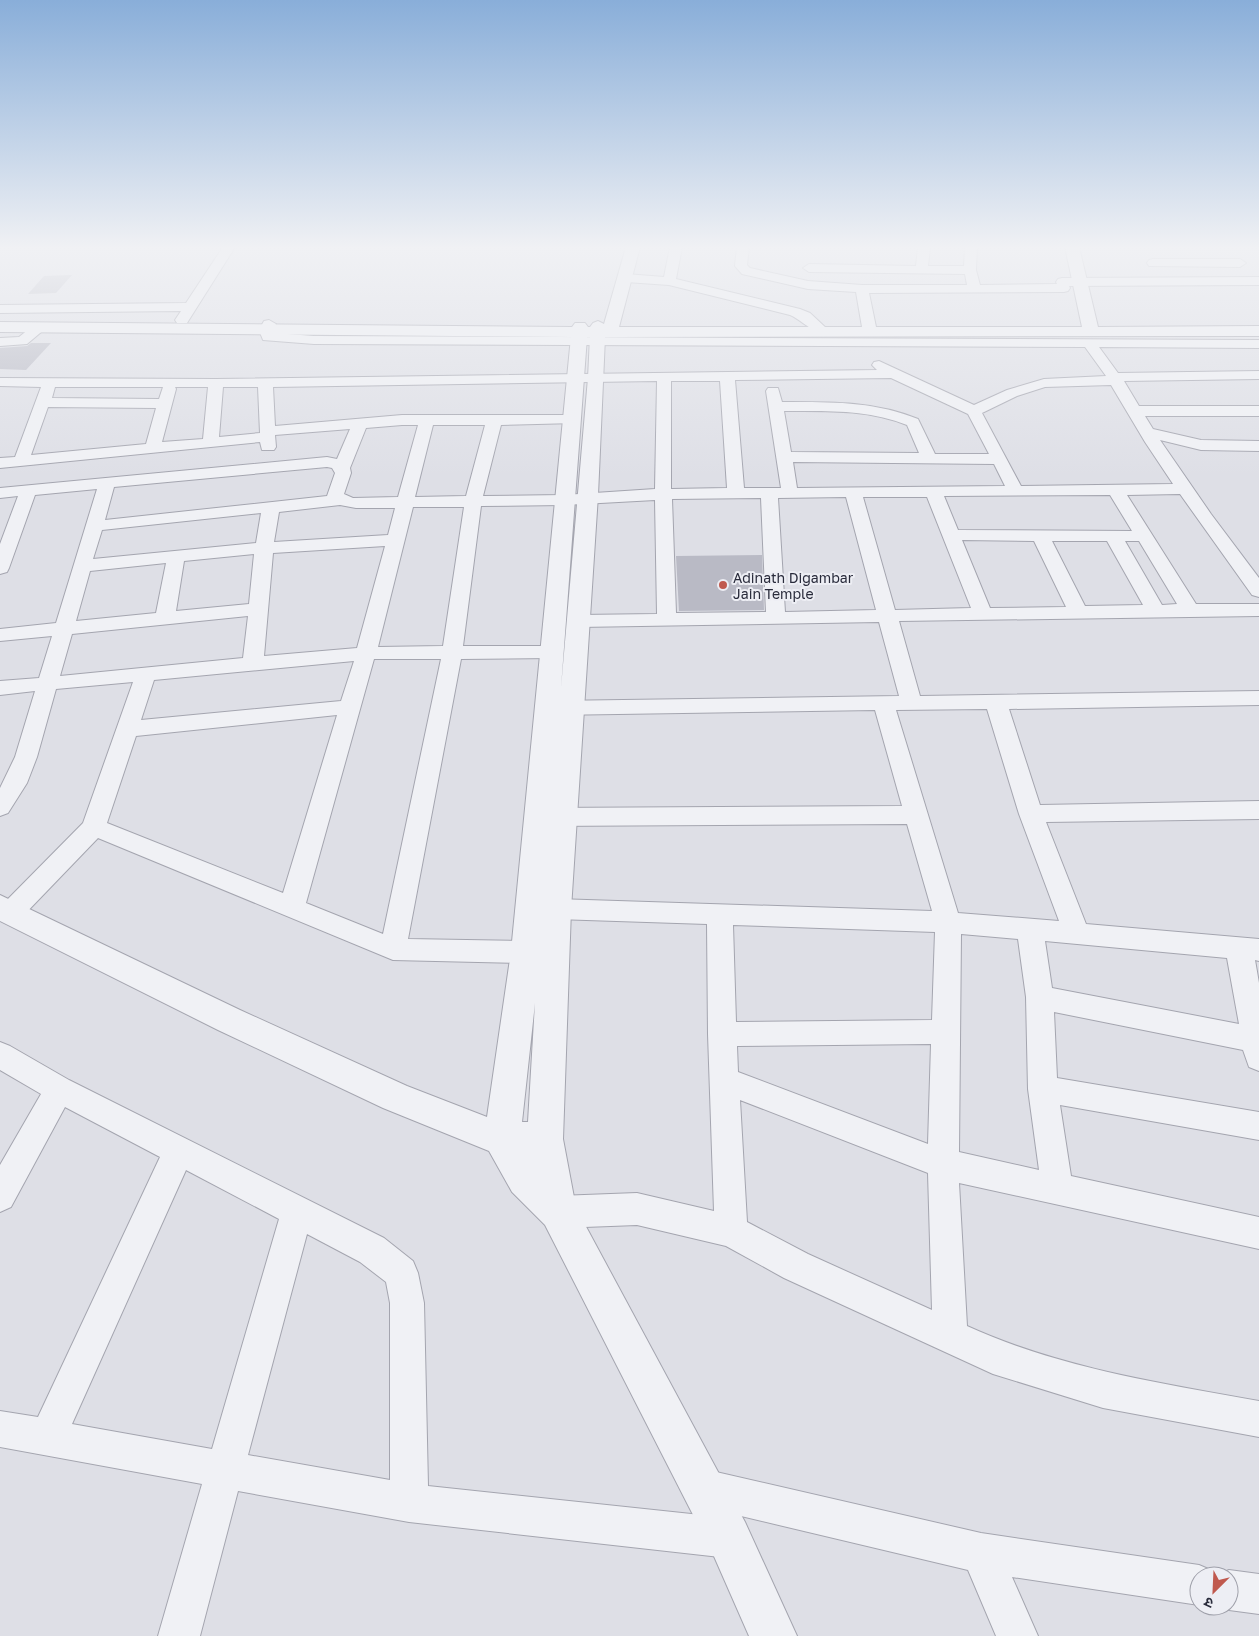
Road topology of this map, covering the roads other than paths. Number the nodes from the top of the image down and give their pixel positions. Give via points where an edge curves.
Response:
1 (599, 323) edge
2 (815, 323) edge
3 (868, 323) edge
4 (1088, 323) edge
5 (7, 324) edge
6 (180, 324) joint
7 (631, 325) junction
8 (1259, 325) edge
9 (818, 326) junction
10 (225, 327) junction
11 (39, 328) junction
12 (1259, 331) edge
13 (594, 332) junction
14 (1090, 334) junction
15 (871, 337) junction
16 (0, 342) edge
17 (716, 343) junction
18 (1259, 344) edge
19 (893, 374) junction
20 (771, 375) junction
21 (1259, 375) edge
22 (664, 376) junction
23 (723, 376) junction
24 (1115, 378) junction
25 (586, 379) junction
26 (0, 382) edge
27 (50, 382) junction
28 (172, 382) junction
29 (265, 382) junction
30 (216, 383) junction
31 (43, 402) junction
32 (164, 404) junction
33 (776, 406) junction
34 (974, 411) junction
35 (1259, 411) edge
36 (1136, 412) junction
37 (427, 420) junction
38 (571, 420) junction
39 (494, 421) junction
40 (360, 423) junction
41 (268, 434) junction
42 (1151, 437) junction
43 (211, 442) junction
44 (1259, 446) edge
45 (153, 448) junction
46 (784, 457) junction
47 (929, 458) junction
48 (999, 459) junction
49 (21, 461) junction
50 (0, 463) edge
51 (268, 466) junction
52 (342, 468) junction
53 (107, 482) junction
54 (1186, 489) junction
55 (29, 490) junction
56 (1116, 490) junction
57 (1016, 491) junction
58 (0, 492) edge
59 (853, 492) junction
60 (933, 492) junction
61 (769, 493) junction
62 (790, 493) junction
63 (663, 494) junction
64 (736, 494) junction
65 (576, 499) junction
66 (340, 500) junction
67 (474, 500) junction
68 (406, 502) junction
69 (271, 507) junction
70 (94, 526) junction
71 (951, 535) junction
72 (1041, 536) junction
73 (1113, 536) junction
74 (1144, 536) junction
75 (396, 540) junction
76 (5, 542) edge
77 (265, 548) junction
78 (176, 557) junction
79 (82, 566) junction
80 (0, 568) edge
81 (1259, 591) edge
82 (258, 609) junction
83 (1190, 610) junction
84 (1259, 610) edge
85 (1156, 611) junction
86 (1079, 612) junction
87 (983, 614) junction
88 (888, 616) junction
89 (165, 618) junction
90 (776, 618) junction
91 (667, 620) junction
92 (579, 621) junction
93 (65, 628) junction
94 (0, 635) edge
95 (552, 652) junction
96 (366, 653) junction
97 (452, 653) junction
98 (254, 665) junction
99 (146, 674) junction
100 (48, 683) junction
101 (0, 688) edge
102 (1259, 698) edge
103 (996, 702) junction
104 (912, 704) junction
105 (884, 705) junction
106 (350, 707) junction
107 (547, 708) junction
108 (573, 708) junction
109 (128, 729) junction
110 (0, 807) edge
111 (1259, 810) edge
112 (1031, 814) junction
113 (916, 815) junction
114 (564, 816) junction
115 (538, 818) junction
116 (94, 827) junction
117 (292, 907) junction
118 (556, 909) junction
119 (6, 910) edge
120 (720, 914) junction
121 (948, 922) junction
122 (1030, 930) junction
123 (1077, 934) junction
124 (392, 949) junction
125 (1249, 949) edge
126 (526, 952) junction
127 (1040, 997) junction
128 (946, 1032) junction
129 (722, 1034) junction
130 (1257, 1049) edge
131 (0, 1055) edge
132 (724, 1080) junction
133 (59, 1089) junction
134 (1043, 1089) junction
135 (1259, 1126) edge
136 (502, 1139) junction
137 (545, 1139) junction
138 (179, 1151) junction
139 (943, 1164) junction
140 (1057, 1188) junction
141 (0, 1196) edge
142 (297, 1212) junction
143 (558, 1212) junction
144 (731, 1231) junction
145 (1259, 1233) edge
146 (950, 1336) junction
147 (1259, 1419) edge
148 (0, 1429) edge
149 (47, 1438) junction
150 (224, 1470) junction
151 (703, 1488) junction
152 (409, 1503) junction
153 (729, 1538) junction
154 (981, 1553) junction
155 (1189, 1584) edge
156 (1239, 1591) edge
157 (1259, 1594) edge
158 (179, 1636) edge
159 (774, 1636) edge
160 (1017, 1636) edge

1 - 13 street
2 - 9 street
3 - 15 street
4 - 14 street
5 - 6 street
5 - 11 street
6 - 10 street
7 - 9 street
7 - 13 street
7 - 15 street
8 - 14 street
9 - 15 street
10 - 11 street
10 - 13 street
11 - 16 street via 22,341
12 - 14 street
13 - 17 street
13 - 25 street
14 - 15 street via 899,344
14 - 15 street via 1072,326
14 - 18 street
14 - 24 street
15 - 17 street
15 - 19 street via 876,363
17 - 23 street
19 - 20 street
19 - 34 street
20 - 23 street
20 - 33 street
21 - 24 street
22 - 23 street
22 - 25 street
22 - 63 street
23 - 64 street
24 - 34 street via 1044,383 1016,391
24 - 36 street
25 - 29 street
25 - 38 street
25 - 65 street
26 - 27 street
27 - 28 street
27 - 31 street
28 - 30 street
28 - 32 street
29 - 30 street
29 - 41 street
30 - 43 street
31 - 32 street
31 - 49 street
32 - 45 street
33 - 46 street
33 - 47 street via 869,408 889,412 913,422
34 - 48 street
35 - 36 street
36 - 42 street
37 - 39 street
37 - 40 street
37 - 68 street
38 - 39 street
38 - 65 street
39 - 67 street
40 - 41 street
40 - 52 street
41 - 43 street
41 - 51 street
42 - 44 street via 1201,445
42 - 54 street
43 - 45 street
45 - 49 street
46 - 47 street
46 - 62 street
47 - 48 street
48 - 57 street
49 - 50 street
51 - 52 street via 327,462
51 - 53 street
52 - 66 street via 335,495
53 - 55 street
53 - 70 street
54 - 56 street
54 - 81 street
55 - 58 street
55 - 76 street
56 - 57 street
56 - 74 street
57 - 60 street
59 - 60 street
59 - 62 street
59 - 88 street
60 - 71 street
61 - 62 street
61 - 64 street
61 - 90 street
63 - 64 street
63 - 65 street
63 - 91 street
65 - 67 street
65 - 92 street
65 - 95 street
66 - 68 street
66 - 69 street
67 - 68 street
67 - 97 street
68 - 75 street
69 - 70 street
69 - 77 street
70 - 79 street
71 - 72 street
71 - 87 street
72 - 73 street
72 - 86 street
73 - 74 street
73 - 85 street
74 - 83 street
75 - 77 street
75 - 96 street
76 - 80 street
77 - 78 street
77 - 82 street
78 - 79 street
78 - 89 street
79 - 93 street
82 - 89 street
82 - 98 street
83 - 84 street
83 - 85 street
85 - 86 street
86 - 87 street
87 - 88 street
88 - 90 street
88 - 104 street
89 - 93 street
90 - 91 street
91 - 92 street
92 - 108 street
93 - 94 street
93 - 100 street
95 - 97 street
95 - 107 street
96 - 97 street
96 - 98 street
96 - 106 street
97 - 124 street
98 - 99 street
99 - 100 street
99 - 109 street
100 - 101 street
100 - 110 street via 26,757
102 - 103 street
103 - 104 street
103 - 112 street
104 - 105 street
105 - 108 street
105 - 113 street
106 - 109 street
106 - 117 street
107 - 108 street
107 - 115 street
108 - 114 street
109 - 116 street
111 - 112 street
112 - 123 street
113 - 114 street
113 - 121 street
114 - 115 street
114 - 118 street
115 - 126 street
116 - 117 street
116 - 119 street
117 - 124 street
118 - 120 street
118 - 137 street
119 - 136 street via 229,1020 395,1097
120 - 121 street
120 - 129 street
121 - 122 street
121 - 128 street
122 - 123 street
122 - 127 street
123 - 125 street
124 - 126 street
125 - 130 street
126 - 136 street
127 - 130 street
127 - 134 street
128 - 129 street
128 - 139 street
129 - 132 street
131 - 133 street
132 - 139 street
132 - 144 street
133 - 138 street
133 - 141 street
134 - 135 street
134 - 140 street
136 - 137 street
136 - 143 street via 513,1165 534,1192
137 - 143 street
138 - 142 street
138 - 149 street
139 - 140 street
139 - 146 street
140 - 145 street
142 - 150 street
142 - 152 street via 372,1250 401,1273 407,1303
143 - 144 street via 637,1209
143 - 151 street
144 - 146 street via 796,1266
146 - 147 street via 993,1356 1103,1390
148 - 149 street
149 - 150 street
150 - 152 street
150 - 158 street
151 - 153 street
151 - 154 street
152 - 153 street
153 - 159 street
154 - 155 street
154 - 160 street
156 - 157 street

